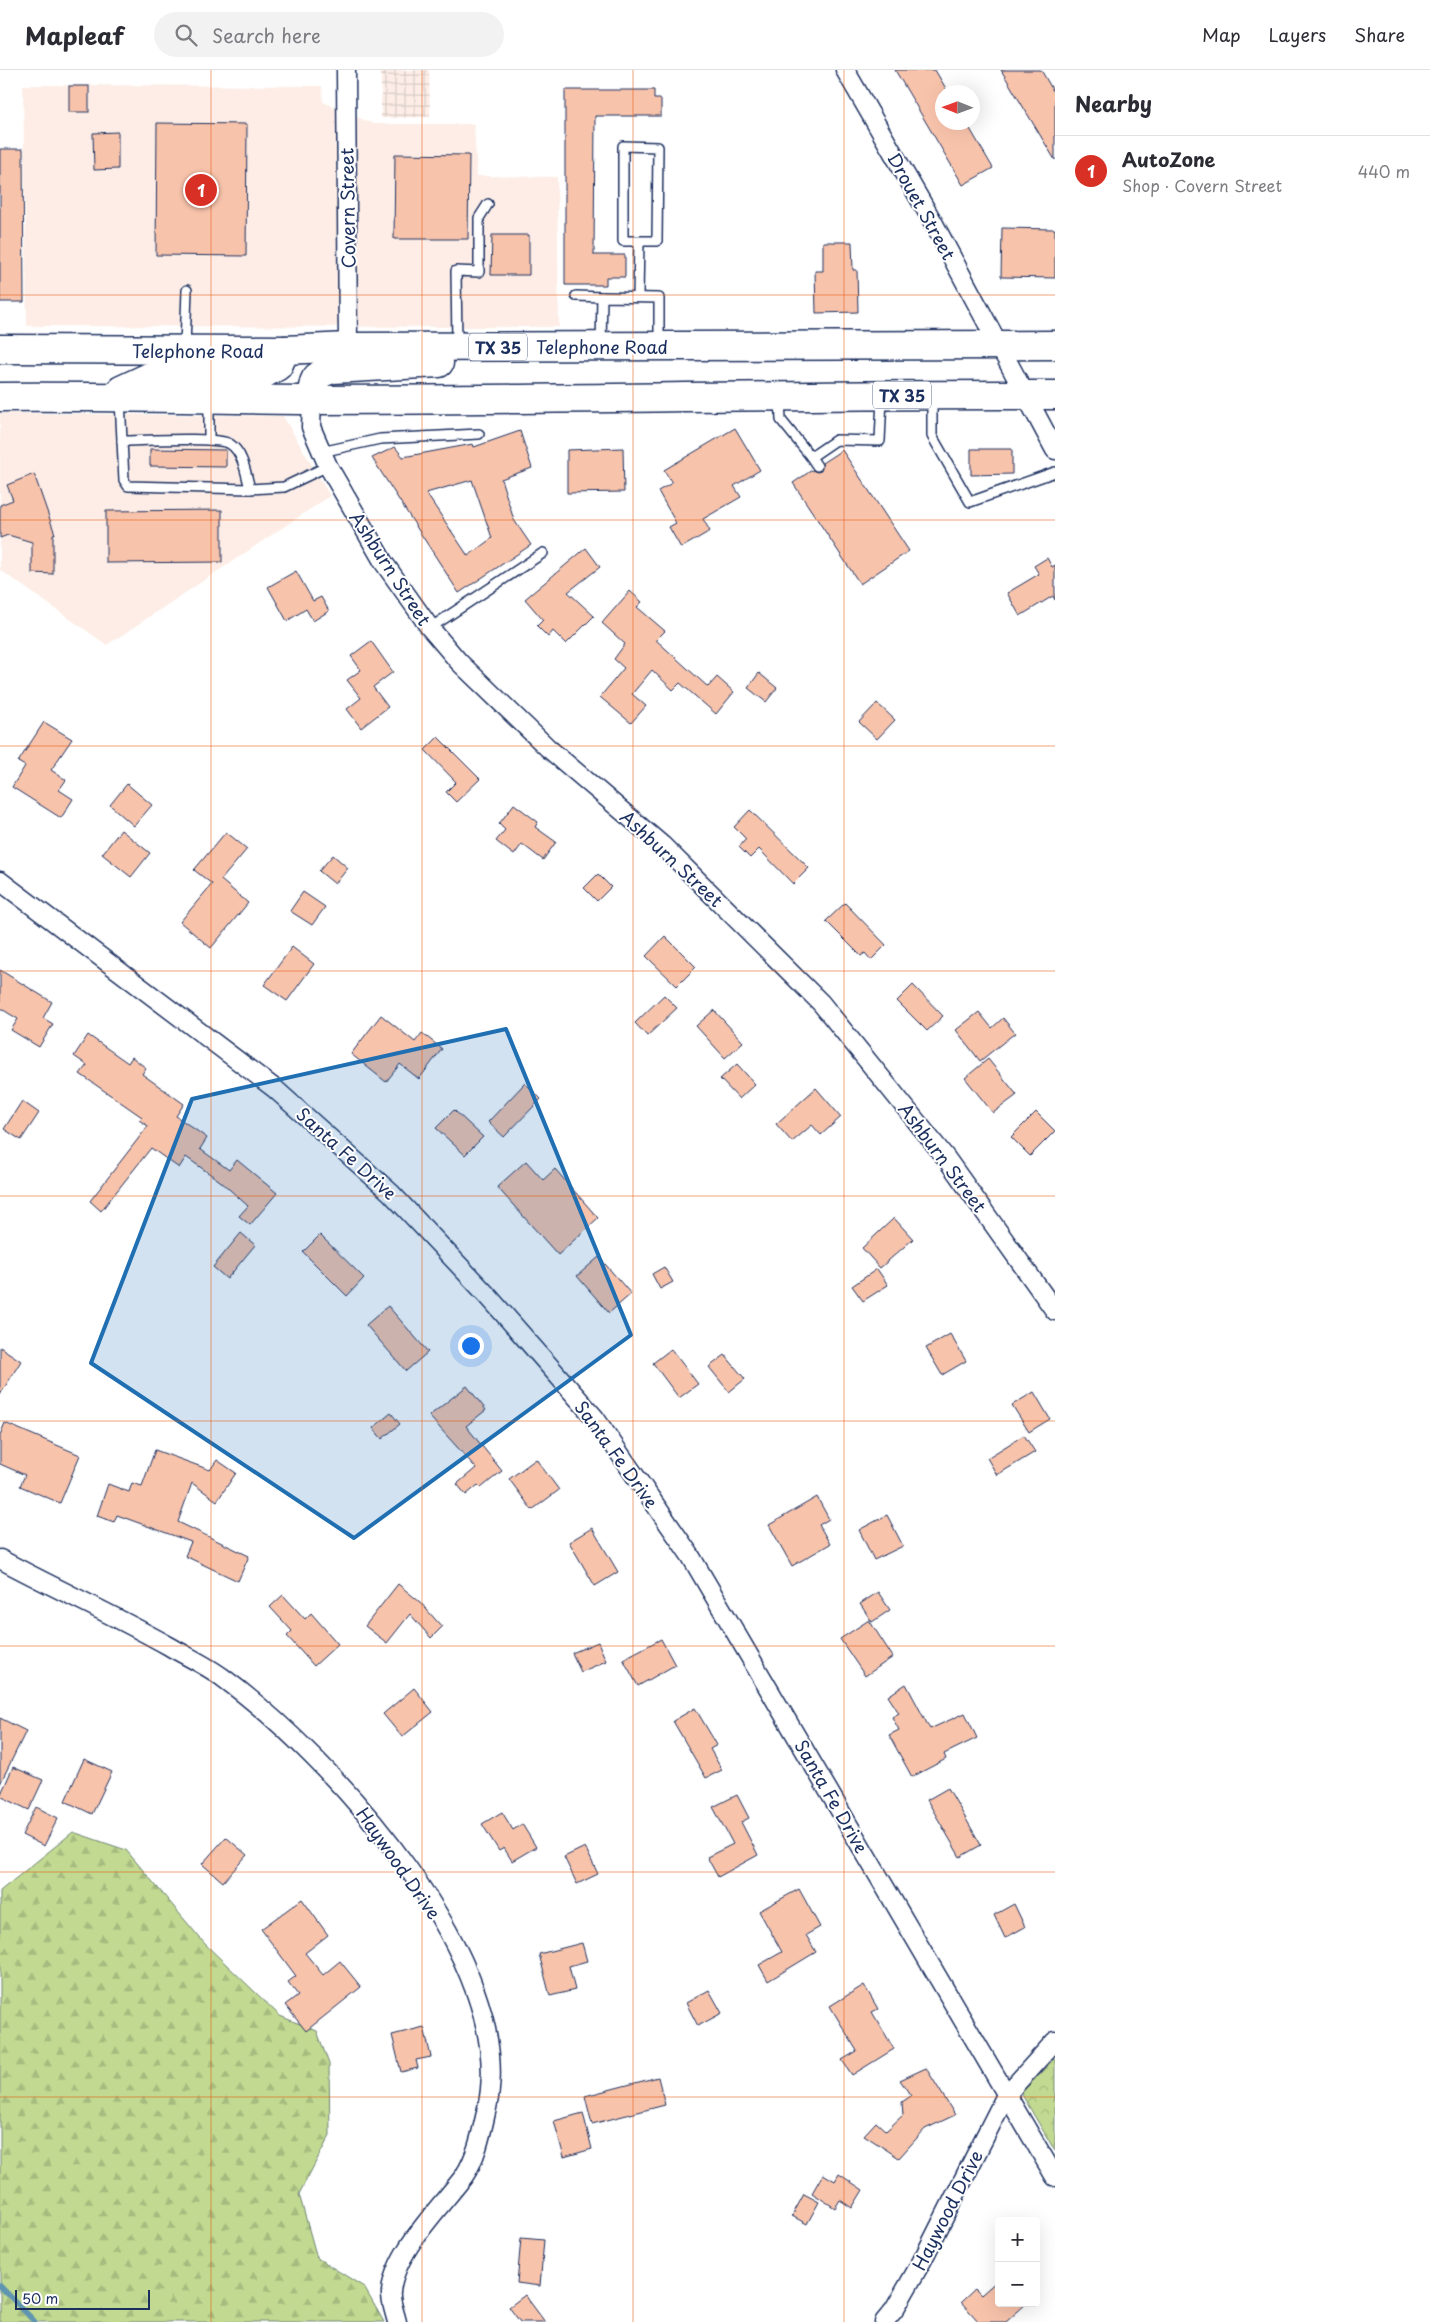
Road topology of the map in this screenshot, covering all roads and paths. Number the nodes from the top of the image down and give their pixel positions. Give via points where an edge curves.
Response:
1 (346, 70) edge
2 (845, 70) edge
3 (488, 204) dead end
4 (639, 241) junction
5 (187, 290) dead end
6 (576, 296) dead end
7 (602, 296) junction
8 (638, 297) junction
9 (996, 344) junction
10 (1055, 345) edge
11 (348, 346) junction
12 (601, 346) junction
13 (659, 346) junction
14 (457, 347) junction
15 (519, 347) junction
16 (0, 349) edge
17 (185, 350) junction
18 (285, 350) junction
19 (779, 395) junction
20 (882, 395) junction
21 (932, 395) junction
22 (1024, 395) junction
23 (114, 396) junction
24 (1055, 396) edge
25 (0, 397) edge
26 (209, 398) junction
27 (312, 400) junction
28 (479, 434) dead end
29 (209, 440) junction
30 (122, 441) junction
31 (1055, 450) edge
32 (811, 457) junction
33 (324, 459) junction
34 (817, 466) dead end
35 (1055, 472) edge
36 (250, 488) junction
37 (544, 553) dead end
38 (430, 628) junction
39 (0, 881) edge
40 (1055, 1312) edge
41 (0, 1560) edge
42 (1055, 2040) edge
43 (1006, 2095) junction
44 (1055, 2177) edge
45 (397, 2322) edge
46 (884, 2322) edge

1 - 11 street, Covern Street
2 - 9 street, Drouet Street via 933,222
3 - 14 lane via 479,218 479,272 456,272
4 - 4 lane via 623,241 623,146 658,147 657,242
4 - 8 lane
5 - 17 lane
6 - 7 lane
7 - 8 lane
7 - 12 lane
8 - 13 lane via 659,298
9 - 10 main road, Telephone Road / TX 35
9 - 13 main road, Telephone Road / TX 35
9 - 22 street, Drouet Street
11 - 14 main road, Telephone Road / TX 35
11 - 18 main road, Telephone Road / TX 35
12 - 13 main road, Telephone Road / TX 35
12 - 15 main road, Telephone Road / TX 35
14 - 15 main road, Telephone Road / TX 35
15 - 27 main road via 460,362 333,368 320,373 313,381
16 - 17 main road, Telephone Road / TX 35
17 - 18 main road, Telephone Road / TX 35
18 - 23 main road via 278,366 260,376 149,377
19 - 20 main road, TX 35
19 - 27 main road, TX 35
19 - 32 lane via 781,420
20 - 21 main road, TX 35
20 - 32 lane via 880,441 836,440
21 - 22 main road, TX 35
21 - 35 lane via 932,436 970,502
22 - 24 main road, TX 35
22 - 31 street, Drouet Street
23 - 25 main road, TX 35
23 - 26 main road, TX 35
23 - 30 lane
26 - 27 main road, TX 35
26 - 29 lane
27 - 33 street, Ashburn Street via 311,427
28 - 33 lane via 380,439
29 - 30 lane
29 - 36 lane via 228,442 236,450
30 - 36 lane via 124,480 128,486
32 - 34 lane
33 - 36 lane via 284,487
33 - 38 street, Ashburn Street via 384,563
37 - 38 lane
38 - 40 street, Ashburn Street via 459,662 536,737 662,845 821,1003 946,1158
39 - 43 street, Santa Fe Drive via 274,1088 392,1193 595,1418 690,1556
41 - 45 street, Haywood Drive via 144,1632 221,1675 270,1717 303,1746 370,1818 420,1886 461,1956 487,2026 491,2091 481,2134 466,2174 424,2224 400,2263 391,2292
42 - 43 street, Haywood Drive
43 - 44 street, Santa Fe Drive
43 - 46 street, Haywood Drive via 922,2262

